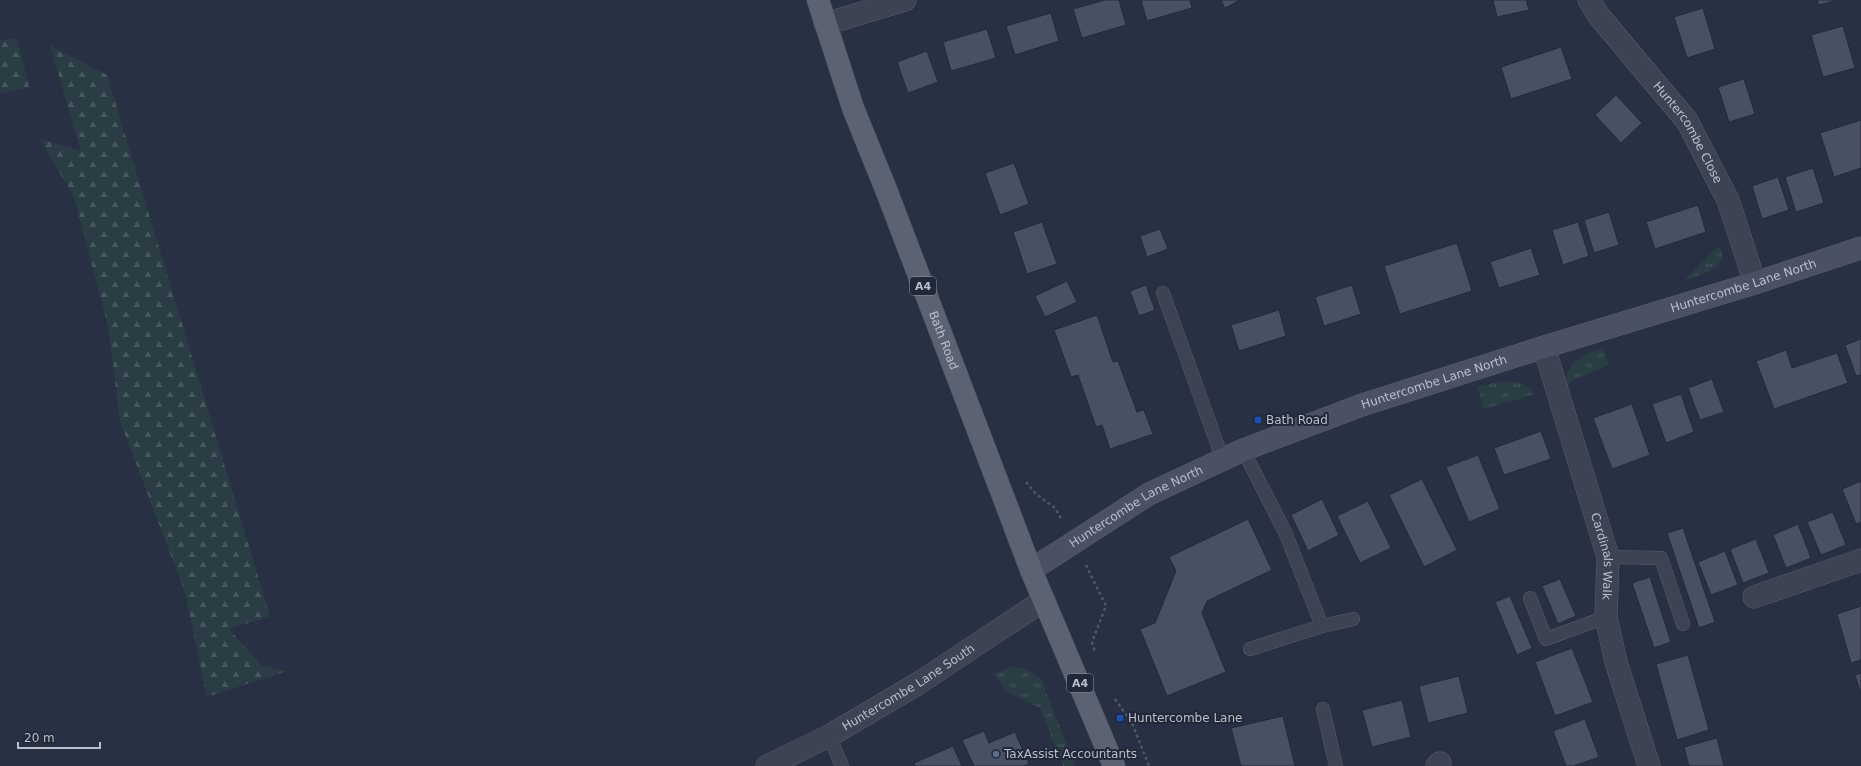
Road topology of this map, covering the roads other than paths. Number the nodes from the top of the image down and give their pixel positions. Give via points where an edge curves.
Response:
1 (818, 0) edge
2 (905, 0) edge
3 (1589, 0) edge
4 (825, 24) junction
5 (1861, 248) edge
6 (1755, 283) junction
7 (1163, 293) dead end
8 (1544, 347) junction
9 (1243, 450) junction
10 (1223, 460) junction
11 (1608, 557) junction
12 (1861, 560) edge
13 (1031, 570) junction
14 (1754, 597) dead end
15 (1530, 598) dead end
16 (1044, 600) junction
17 (1606, 617) junction
18 (1353, 619) dead end
19 (1683, 624) dead end
20 (1322, 626) junction
21 (1250, 649) dead end
22 (1323, 709) dead end
23 (829, 736) junction
24 (767, 766) edge
25 (842, 766) edge
26 (1114, 766) edge
27 (1336, 766) edge
28 (1649, 766) edge

1 - 4 main road, Bath Road / A4
2 - 4 street
3 - 6 street, Huntercombe Close via 1599,16 1687,121 1728,200
4 - 13 main road, Bath Road / A4 via 853,108
5 - 6 street, Huntercombe Lane North
6 - 8 street, Huntercombe Lane North
7 - 10 lane
8 - 9 street, Huntercombe Lane North via 1362,405
8 - 11 street, Cardinals Walk
9 - 10 street, Huntercombe Lane North
9 - 20 lane via 1285,532
10 - 13 street, Huntercombe Lane North via 1149,494
11 - 17 street, Cardinals Walk
11 - 19 lane via 1661,558
12 - 14 street
13 - 16 main road, Bath Road / A4
15 - 17 lane via 1546,639
16 - 23 street, Huntercombe Lane South via 919,683
16 - 26 main road, Bath Road / A4
17 - 28 street, Cardinals Walk via 1616,662
18 - 20 lane
20 - 21 lane
22 - 27 lane
23 - 24 street, Huntercombe Lane South
23 - 25 lane

